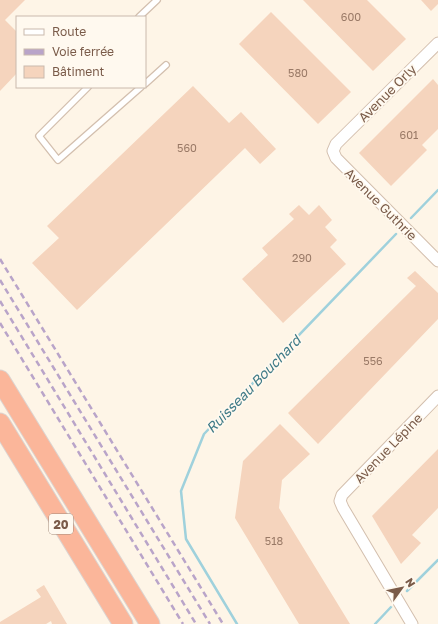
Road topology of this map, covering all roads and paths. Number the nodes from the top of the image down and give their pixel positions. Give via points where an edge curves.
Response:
1 (157, 0) edge
2 (141, 16) edge
3 (438, 43) edge
4 (166, 65) dead end
5 (146, 83) edge
6 (87, 88) edge
7 (140, 88) edge
8 (336, 144) joint
9 (438, 261) edge
10 (0, 374) edge
11 (0, 380) edge
12 (438, 396) edge
13 (20, 413) junction
14 (0, 423) edge
15 (124, 624) edge
16 (150, 624) edge
17 (412, 624) edge

1 - 2 lane
3 - 8 street, Avenue Orly
4 - 5 lane
6 - 7 lane via 39,136 58,160
8 - 9 street, Avenue Guthrie via 332,151 336,158
10 - 13 highway
11 - 13 highway, 20
12 - 17 street, Avenue Lépine via 342,495 340,501
13 - 16 highway, 20
14 - 15 highway, 20

